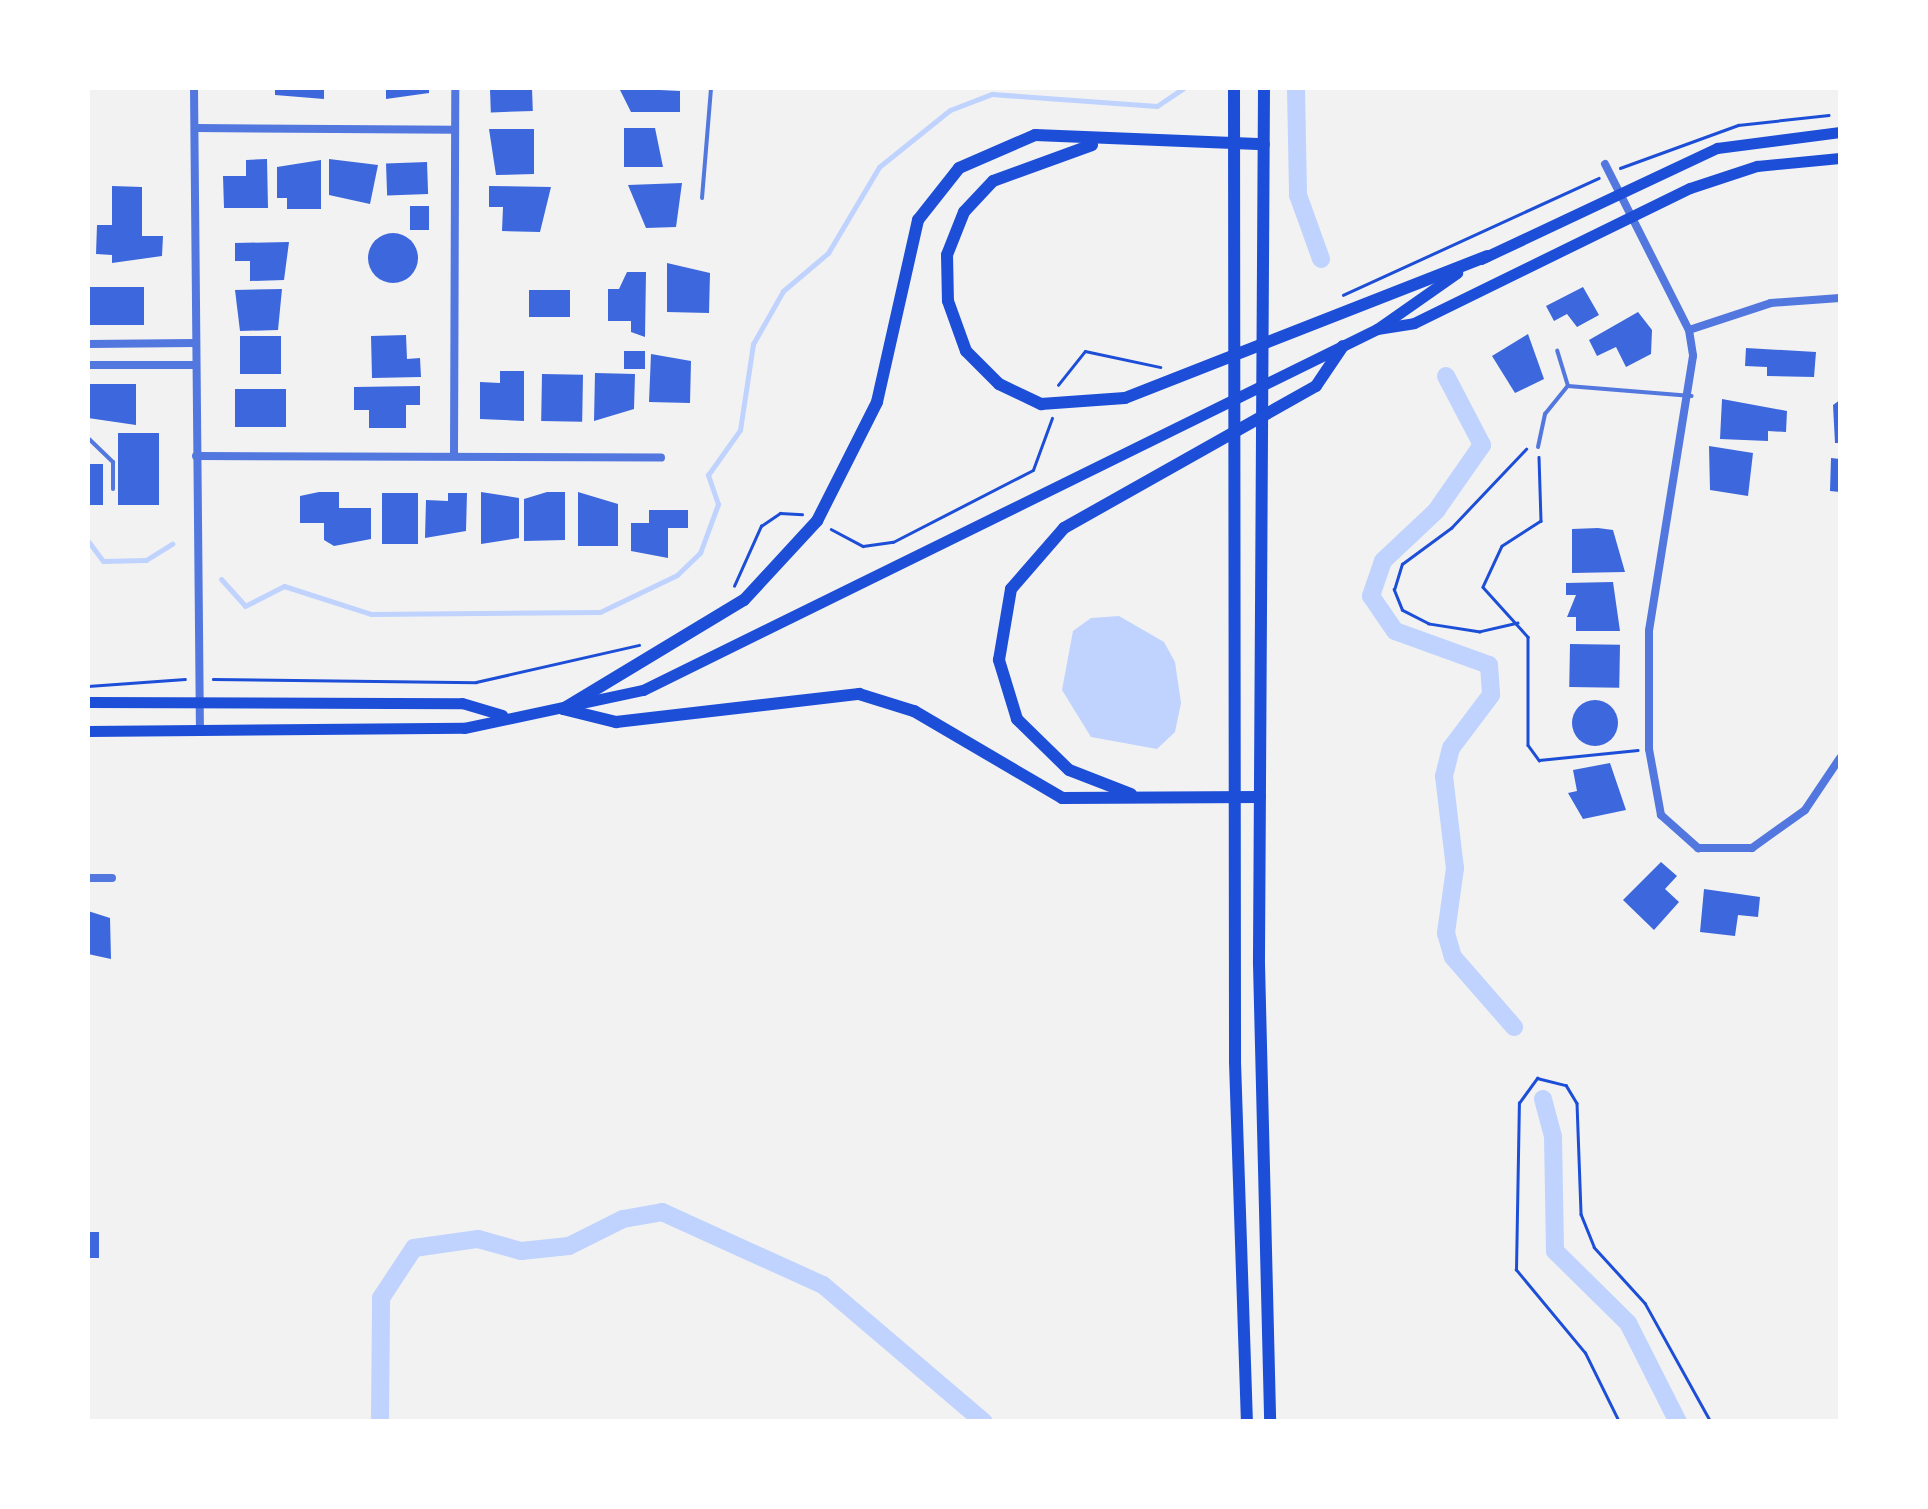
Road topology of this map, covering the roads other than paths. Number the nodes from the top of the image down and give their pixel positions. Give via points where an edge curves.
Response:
1 (194, 88) edge
2 (455, 88) edge
3 (711, 88) edge
4 (1234, 88) edge
5 (1264, 88) edge
6 (195, 128) junction
7 (455, 130) junction
8 (1840, 132) edge
9 (1099, 144) junction
10 (1234, 144) junction
11 (1264, 144) junction
12 (1840, 158) edge
13 (1605, 164) dead end
14 (1618, 190) junction
15 (702, 198) dead end
16 (1631, 216) junction
17 (1486, 256) junction
18 (1840, 298) edge
19 (1378, 329) junction
20 (1689, 330) junction
21 (194, 343) junction
22 (88, 344) edge
23 (1343, 346) junction
24 (1557, 351) dead end
25 (88, 365) edge
26 (195, 365) junction
27 (1568, 386) junction
28 (1692, 396) junction
29 (88, 438) edge
30 (1538, 446) road end
31 (196, 456) junction
32 (454, 456) junction
33 (661, 458) dead end
34 (113, 489) dead end
35 (88, 702) edge
36 (200, 702) junction
37 (563, 709) junction
38 (502, 714) junction
39 (88, 731) edge
40 (200, 731) junction
41 (1840, 758) edge
42 (1138, 796) junction
43 (1233, 797) junction
44 (1260, 797) junction
45 (88, 878) edge
46 (112, 878) dead end
47 (1247, 1422) edge
48 (1270, 1422) edge

1 - 6 street
2 - 7 street
3 - 15 lane
4 - 10 main road
5 - 11 main road
6 - 7 street
6 - 21 street
7 - 32 street
8 - 14 main road via 1717,148
9 - 10 main road
9 - 17 main road via 1017,166 973,201 947,255 954,328 988,376 1054,407 1107,403
9 - 37 main road via 1010,140 948,178 912,234 870,424 818,521 725,614 615,671
10 - 11 main road
10 - 43 main road
11 - 44 main road
12 - 16 main road via 1757,166
13 - 14 street
14 - 16 street
14 - 17 main road
16 - 19 main road via 1414,323
16 - 20 street
17 - 19 main road via 1402,304
18 - 20 street via 1771,303
19 - 23 main road
20 - 28 street
21 - 22 street
21 - 26 street
23 - 37 main road via 717,660
23 - 42 main road via 1316,386 1043,544 1000,623 1002,683 1031,738 1069,770
24 - 27 lane
25 - 26 street
26 - 31 street
27 - 28 lane
27 - 30 lane via 1546,414
28 - 41 street via 1654,576 1648,749 1661,815 1698,848 1723,853 1777,835
29 - 34 lane via 113,462
31 - 32 street
31 - 36 street
32 - 33 street
35 - 36 main road
36 - 38 main road via 462,703
36 - 40 street
37 - 38 main road
37 - 42 main road via 616,722 859,694 914,711 1062,798
38 - 40 main road via 464,728
39 - 40 main road
42 - 43 main road
43 - 44 main road
43 - 47 main road
44 - 48 main road
45 - 46 street

